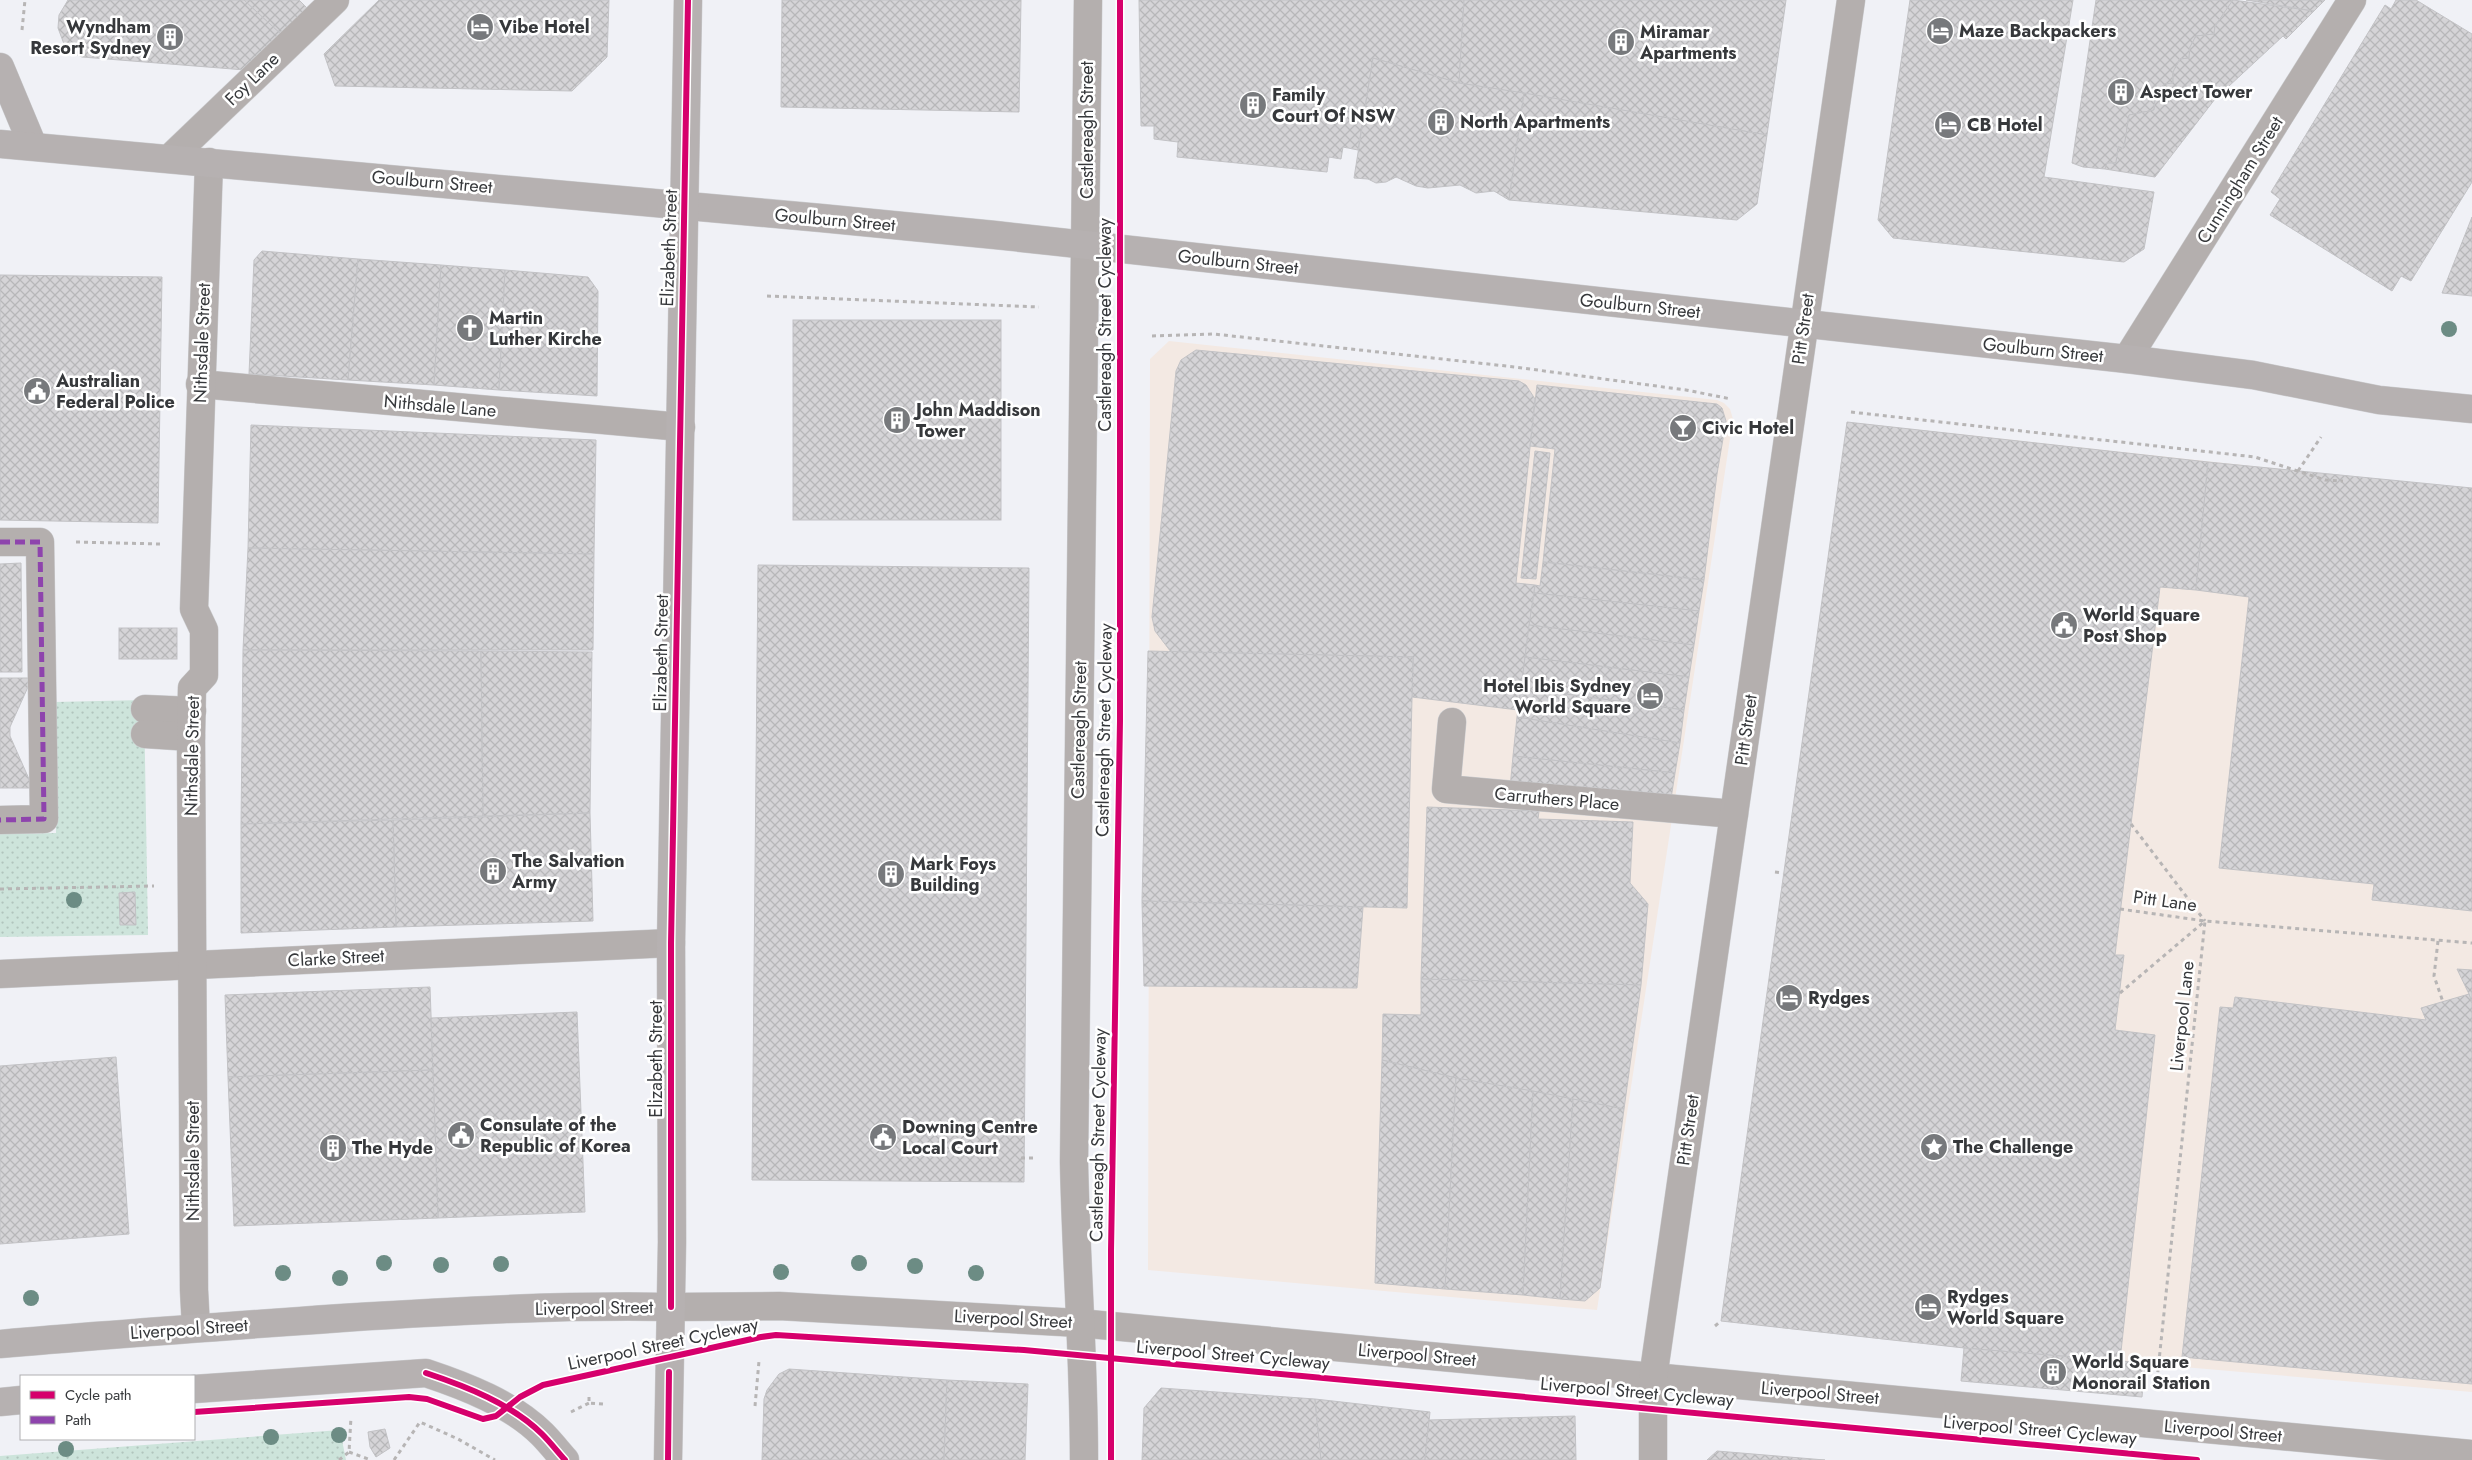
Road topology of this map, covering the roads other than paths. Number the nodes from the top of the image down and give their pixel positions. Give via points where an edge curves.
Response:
1 (335, 0) edge
2 (688, 0) edge
3 (1088, 0) edge
4 (1851, 0) edge
5 (2352, 0) edge
6 (0, 67) edge
7 (0, 144) edge
8 (33, 146) junction
9 (170, 158) junction
10 (209, 162) junction
11 (685, 206) junction
12 (1086, 246) junction
13 (1804, 325) junction
14 (2127, 359) junction
15 (200, 384) junction
16 (2472, 409) edge
17 (681, 426) junction
18 (0, 542) edge
19 (145, 722) dead end
20 (1452, 722) dead end
21 (191, 724) junction
22 (1734, 814) junction
23 (0, 820) edge
24 (671, 943) junction
25 (191, 964) junction
26 (0, 974) edge
27 (670, 1307) junction
28 (1079, 1323) junction
29 (196, 1328) junction
30 (0, 1344) edge
31 (1653, 1378) junction
32 (195, 1389) edge
33 (20, 1400) edge
34 (0, 1402) edge
35 (2472, 1454) edge
36 (565, 1460) edge
37 (668, 1460) edge
38 (1084, 1460) edge
39 (1653, 1460) edge

1 - 9 street, Foy Lane
2 - 11 main road, Elizabeth Street
3 - 12 street, Castlereagh Street
4 - 13 street, Pitt Street
5 - 14 street, Cunningham Street
6 - 8 main road
7 - 8 main road, Goulburn Street
8 - 9 main road, Goulburn Street
9 - 10 main road, Goulburn Street
10 - 11 main road, Goulburn Street
10 - 15 street, Nithsdale Street
11 - 12 main road, Goulburn Street
11 - 17 main road, Elizabeth Street
12 - 13 main road, Goulburn Street
12 - 28 street, Castlereagh Street via 1074,1162
13 - 14 main road, Goulburn Street
13 - 22 street, Pitt Street
14 - 16 main road, Goulburn Street via 2253,376 2379,400
15 - 17 street, Nithsdale Lane
15 - 21 street, Nithsdale Street via 194,609 204,630 204,675 192,688
17 - 24 main road, Elizabeth Street
18 - 23 street via 40,542 44,820
19 - 21 street
20 - 22 street, Carruthers Place via 1446,789
21 - 25 street, Nithsdale Street
22 - 31 street, Pitt Street
24 - 25 street, Clarke Street
24 - 27 main road, Elizabeth Street
25 - 26 street, Clarke Street
25 - 29 street, Nithsdale Street
27 - 28 street, Liverpool Street via 779,1306
27 - 29 main road, Liverpool Street via 544,1308
27 - 37 main road, Elizabeth Street
28 - 31 street, Liverpool Street
28 - 38 street, Castlereagh Street
29 - 30 main road, Liverpool Street
31 - 35 street, Liverpool Street
31 - 39 street, Pitt Street
32 - 36 main road via 426,1373 460,1385 506,1408 542,1433
33 - 34 main road

